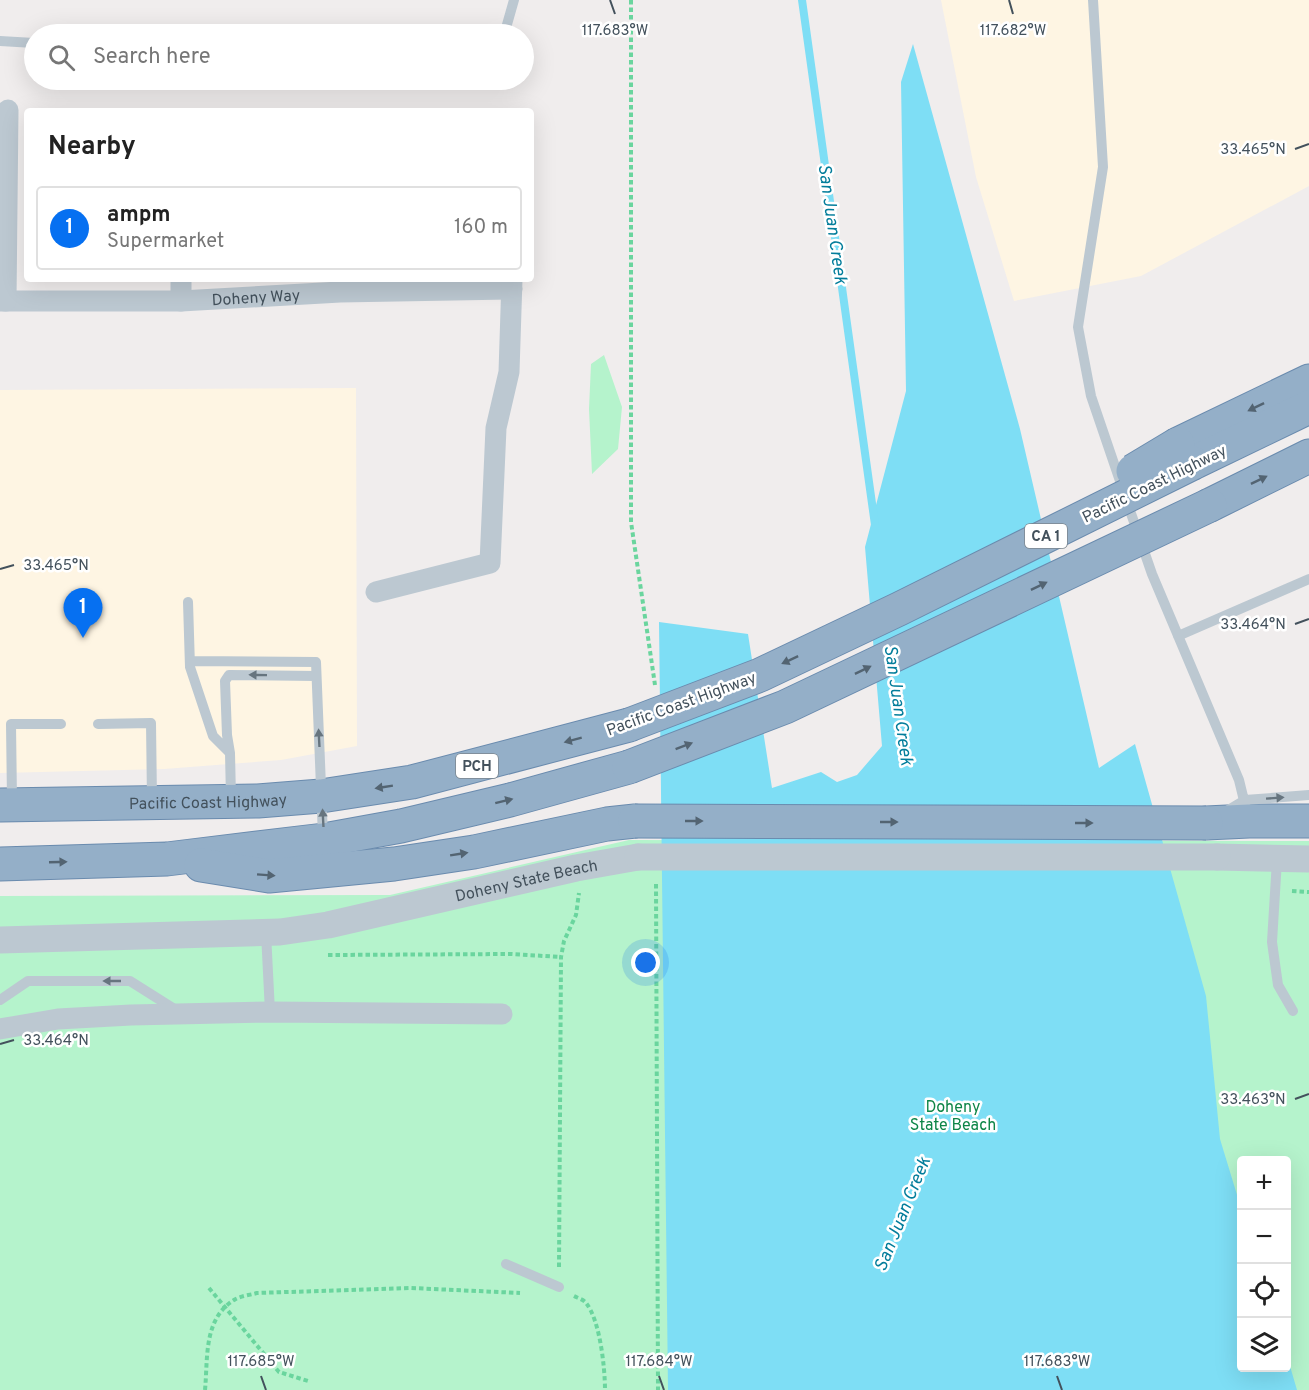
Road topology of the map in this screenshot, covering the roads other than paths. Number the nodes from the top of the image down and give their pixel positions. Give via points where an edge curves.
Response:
1 (514, 0) edge
2 (1093, 0) edge
3 (507, 24) edge
4 (0, 41) edge
5 (24, 42) edge
6 (8, 110) dead end
7 (181, 282) edge
8 (512, 284) edge
9 (340, 285) edge
10 (3, 301) edge
11 (181, 301) junction
12 (1309, 381) edge
13 (1309, 407) edge
14 (1186, 454) junction
15 (1309, 456) edge
16 (1309, 579) edge
17 (376, 592) dead end
18 (188, 602) dead end
19 (1178, 636) junction
20 (190, 661) junction
21 (316, 676) junction
22 (61, 724) dead end
23 (98, 724) dead end
24 (230, 753) junction
25 (629, 767) joint
26 (1309, 795) edge
27 (321, 796) junction
28 (231, 801) junction
29 (152, 803) junction
30 (6, 805) edge
31 (1247, 810) junction
32 (1309, 821) edge
33 (324, 840) junction
34 (1277, 858) junction
35 (167, 859) junction
36 (1309, 859) edge
37 (0, 864) edge
38 (266, 932) junction
39 (0, 940) edge
40 (0, 1000) edge
41 (1293, 1011) dead end
42 (270, 1012) junction
43 (182, 1014) junction
44 (502, 1014) dead end
45 (0, 1029) edge
46 (506, 1264) dead end
47 (559, 1287) road end

1 - 3 lane
2 - 19 lane via 1103,167 1078,327 1091,396 1152,574
4 - 5 lane
6 - 10 street
7 - 11 street
8 - 9 street, Doheny Way
8 - 17 street, Doheny Way via 509,372 496,428 490,563
9 - 11 street, Doheny Way
10 - 11 street, Doheny Way
12 -> 14 highway
13 - 14 highway, Pacific Coast Highway
14 -> 27 highway, Pacific Coast Highway / PCH, bridge via 899,609 760,675 629,725 412,782
25 -> 15 highway, CA 1, bridge via 785,707
16 - 19 lane
18 - 20 lane
19 - 31 lane via 1239,780
20 - 21 lane via 316,662
20 - 24 lane via 213,736
21 -> 24 lane via 229,675 225,681
27 -> 21 lane
22 - 30 lane via 11,724
23 - 29 lane via 151,723
24 - 28 lane
33 -> 25 highway, PCH via 401,826
31 -> 26 lane
27 - 28 highway, Pacific Coast Highway / PCH
33 -> 27 lane
28 - 29 highway, Pacific Coast Highway / PCH
29 - 30 highway, Pacific Coast Highway / PCH
31 - 32 highway
35 -> 31 highway, bridge via 268,876 474,852 635,821 1206,823
33 - 35 highway, PCH
34 - 36 street, Doheny State Beach
34 - 38 street, Doheny State Beach, bridge via 638,856 328,925
34 - 41 lane via 1272,942 1278,985
37 -> 35 highway, PCH
38 - 39 street, Doheny State Beach
38 - 42 lane
43 -> 40 lane via 130,981 28,981
42 - 43 street
42 - 44 street
43 - 45 street via 58,1018
46 - 47 lane

